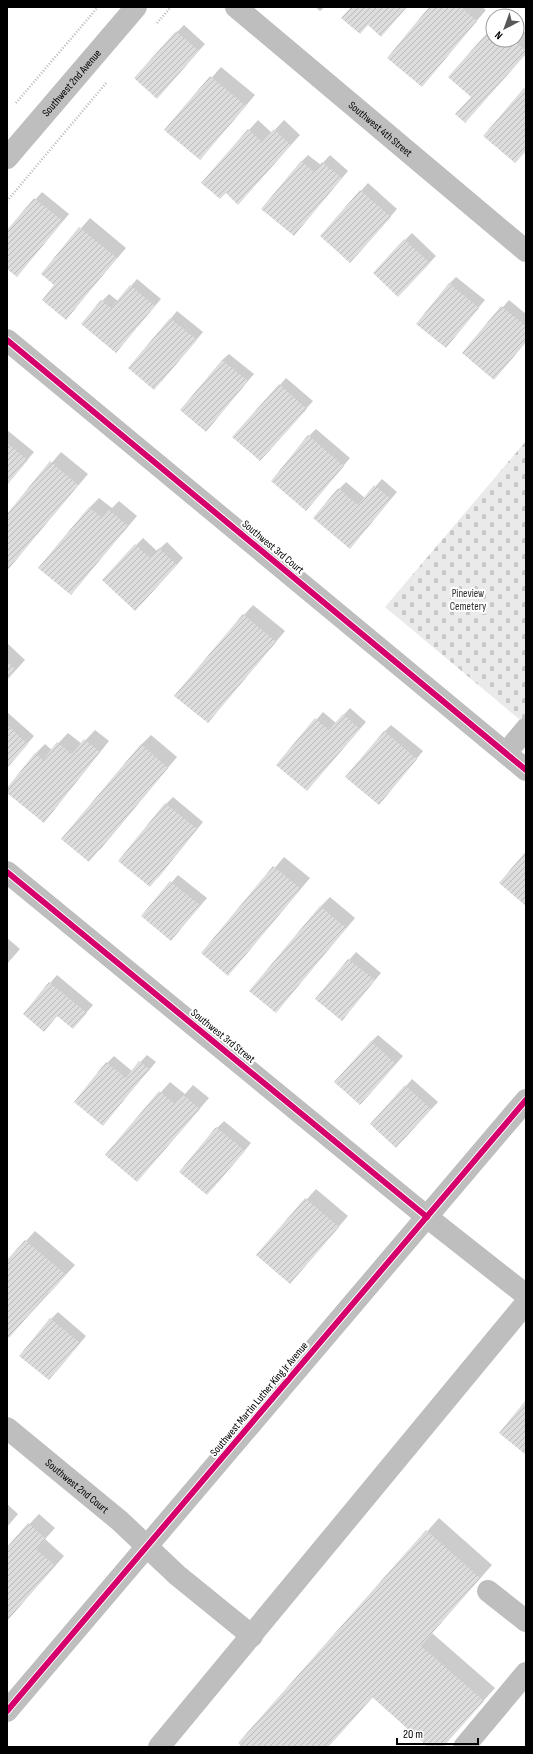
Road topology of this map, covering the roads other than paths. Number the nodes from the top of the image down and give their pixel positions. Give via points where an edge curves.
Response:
1 (136, 7) edge
2 (236, 7) edge
3 (7, 158) edge
4 (526, 251) edge
5 (7, 340) edge
6 (526, 729) edge
7 (506, 753) junction
8 (526, 770) edge
9 (7, 872) edge
10 (526, 1100) edge
11 (427, 1217) junction
12 (526, 1295) edge
13 (526, 1303) edge
14 (7, 1428) edge
15 (147, 1546) junction
16 (488, 1591) dead end
17 (526, 1621) edge
18 (252, 1636) junction
19 (526, 1673) edge
20 (7, 1712) edge
21 (159, 1747) edge
22 (464, 1747) edge

1 - 3 street, Southwest 2nd Avenue
2 - 4 street, Southwest 4th Street
5 - 7 street, Southwest 3rd Court
6 - 7 street
7 - 8 street, Southwest 3rd Court
9 - 11 street, Southwest 3rd Street
10 - 11 street, Southwest Martin Luther King Jr Avenue
11 - 12 street, Southwest 3rd Street
11 - 15 street, Southwest Martin Luther King Jr Avenue
13 - 18 street
14 - 15 street, Southwest 2nd Court
15 - 18 street, Southwest 2nd Court via 177,1575
15 - 20 street, Southwest Martin Luther King Jr Avenue
16 - 17 street
18 - 21 street
19 - 22 street

